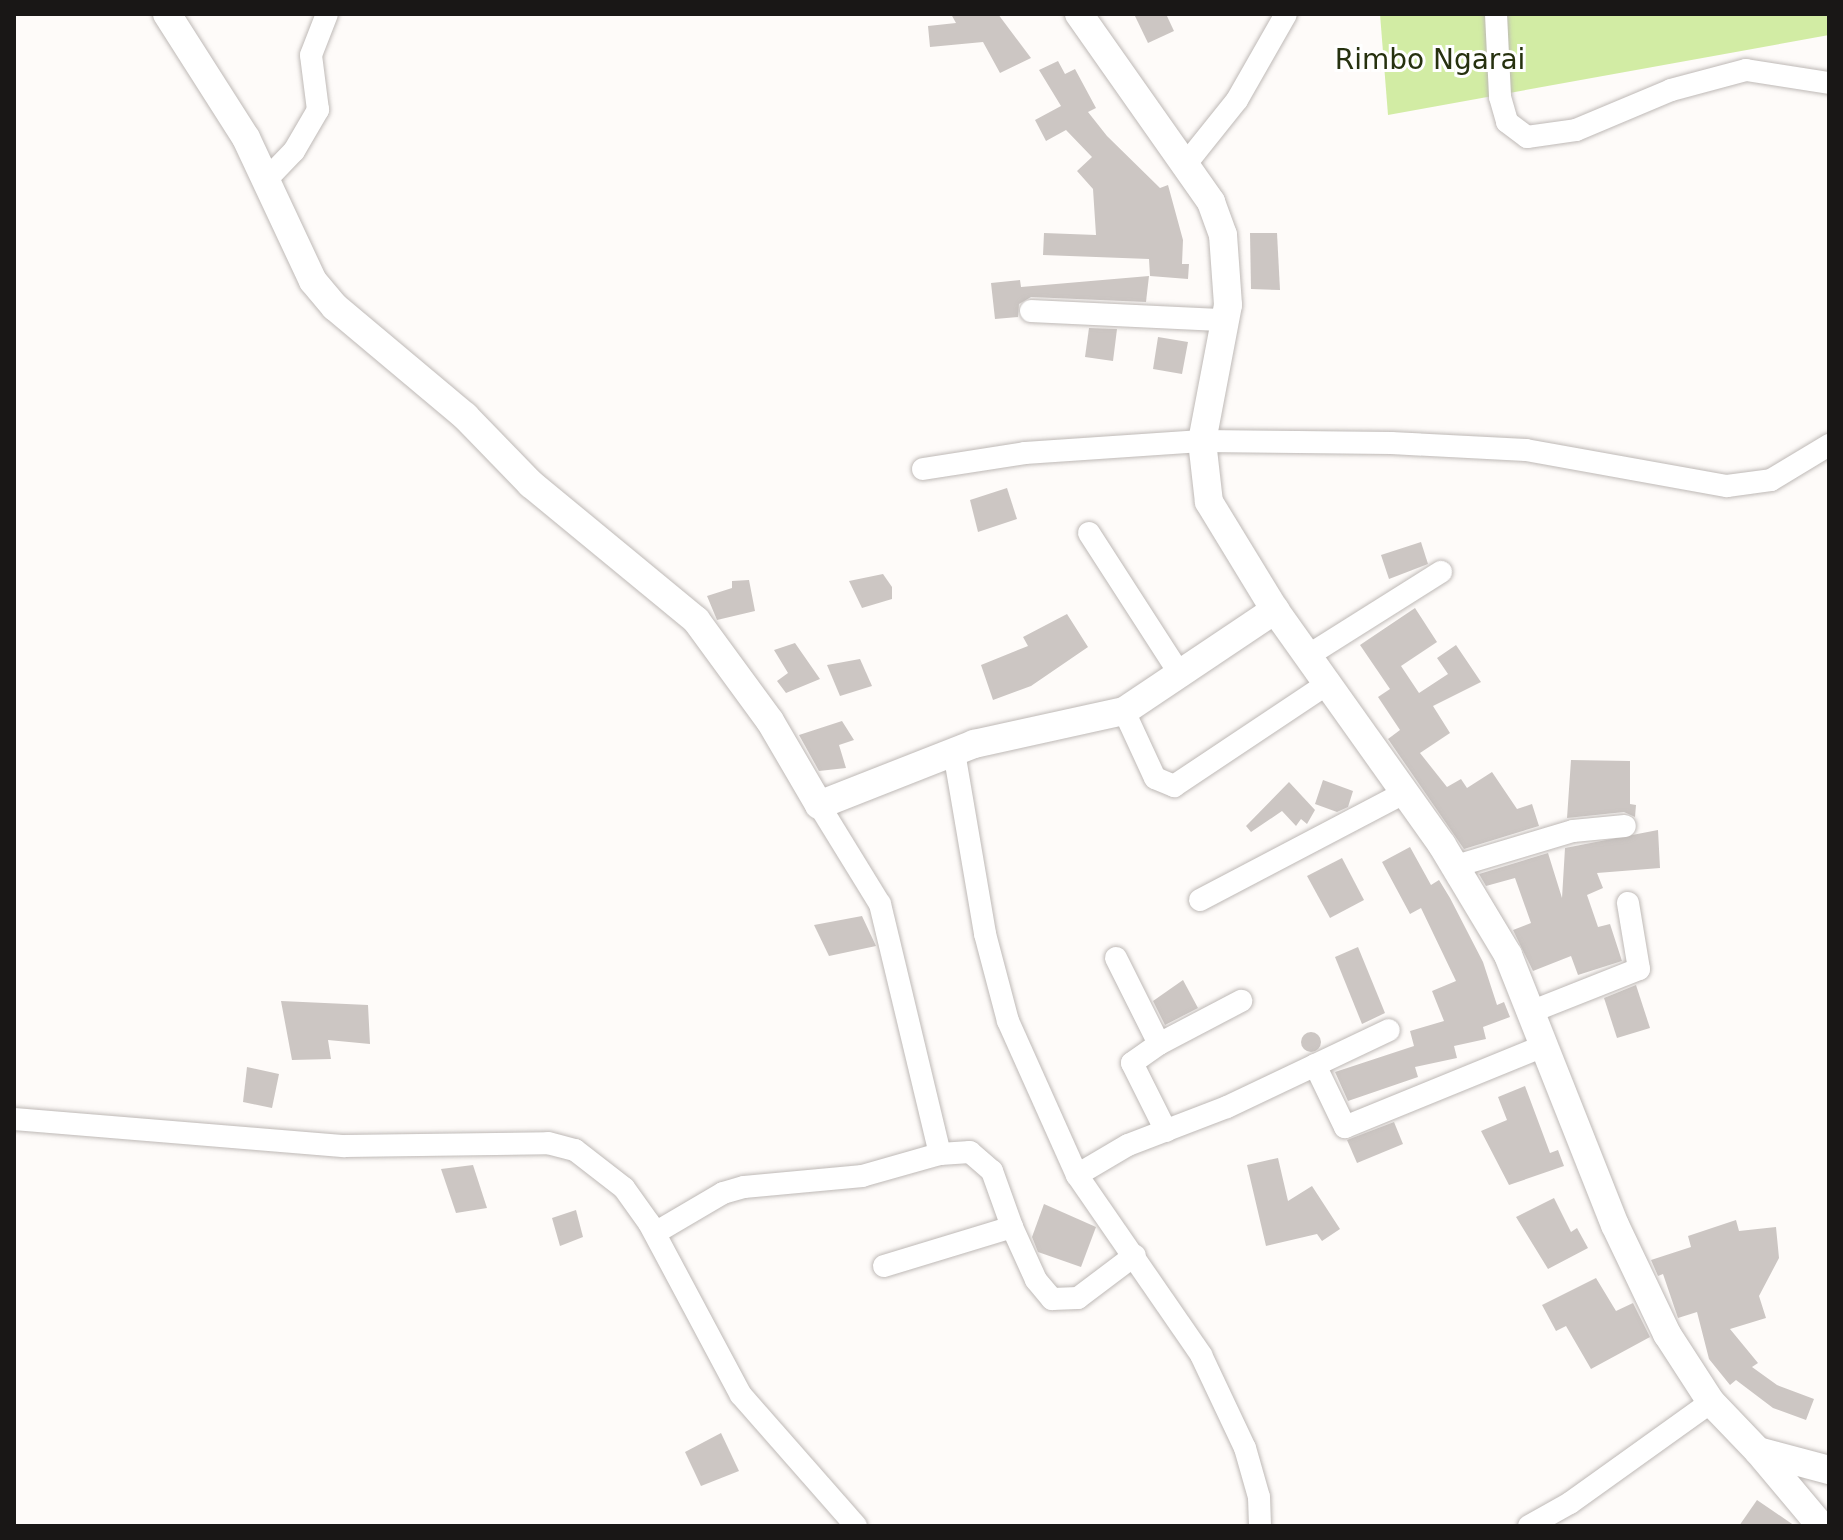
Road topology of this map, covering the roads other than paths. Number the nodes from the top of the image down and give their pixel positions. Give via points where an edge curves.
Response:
1 (167, 14) edge
2 (327, 14) edge
3 (1079, 14) edge
4 (1286, 14) edge
5 (1496, 14) edge
6 (1829, 83) edge
7 (1185, 165) junction
8 (266, 180) junction
9 (1031, 311) dead end
10 (1225, 320) junction
11 (1202, 441) junction
12 (1829, 445) edge
13 (923, 469) dead end
14 (1089, 533) dead end
15 (1441, 572) dead end
16 (1275, 610) junction
17 (1309, 655) junction
18 (1181, 676) junction
19 (1330, 682) junction
20 (1124, 711) junction
21 (954, 752) junction
22 (1406, 792) junction
23 (819, 805) junction
24 (1625, 826) dead end
25 (1456, 866) junction
26 (1200, 900) dead end
27 (1628, 903) dead end
28 (1116, 958) dead end
29 (1241, 1001) dead end
30 (1533, 1011) junction
31 (1389, 1030) dead end
32 (1159, 1044) junction
33 (1546, 1045) junction
34 (1315, 1065) junction
35 (14, 1119) edge
36 (1166, 1131) junction
37 (940, 1154) junction
38 (1077, 1175) junction
39 (1012, 1227) junction
40 (655, 1233) junction
41 (1135, 1255) junction
42 (884, 1266) dead end
43 (1711, 1402) junction
44 (1758, 1451) junction
45 (1829, 1470) edge
46 (1822, 1517) edge
47 (856, 1526) edge
48 (1260, 1526) edge
49 (1529, 1526) edge

1 - 8 street via 214,82
2 - 8 street via 311,55 318,110 294,151
3 - 7 street
4 - 7 street via 1237,100
5 - 6 street via 1500,97 1507,122 1527,137 1576,130 1671,90 1746,70
7 - 10 street via 1211,202 1223,235
8 - 23 street via 313,281 335,307 465,416 531,484 696,620 770,721
9 - 10 street
10 - 11 street
11 - 12 street via 1526,450 1727,486 1771,480
11 - 13 street via 1040,451
11 - 16 street via 1209,502
14 - 18 street
15 - 17 street
16 - 17 street
16 - 18 street
17 - 19 street
18 - 20 street
19 - 20 street via 1174,786 1155,778
19 - 22 street
20 - 21 street
21 - 23 street
21 - 38 street via 996,980 1008,1021
22 - 25 street
22 - 26 street
23 - 37 street via 880,904
24 - 25 street via 1573,831
25 - 30 street
27 - 30 street via 1639,969
28 - 32 street
29 - 32 street
30 - 33 street
31 - 34 street
32 - 36 street via 1132,1063
33 - 34 street via 1345,1127
33 - 43 street via 1615,1225 1667,1334
34 - 36 street
35 - 40 street via 345,1146 548,1143 575,1150 598,1165 624,1188
36 - 38 street
37 - 39 street via 970,1152 984,1160
37 - 40 street via 862,1176 744,1187 723,1193
38 - 41 street
39 - 41 street via 1036,1280 1052,1299 1078,1298
39 - 42 street
40 - 47 street via 741,1395
41 - 48 street via 1201,1355 1245,1448 1259,1497
43 - 44 street
43 - 49 street via 1570,1503
44 - 45 street
44 - 46 street

